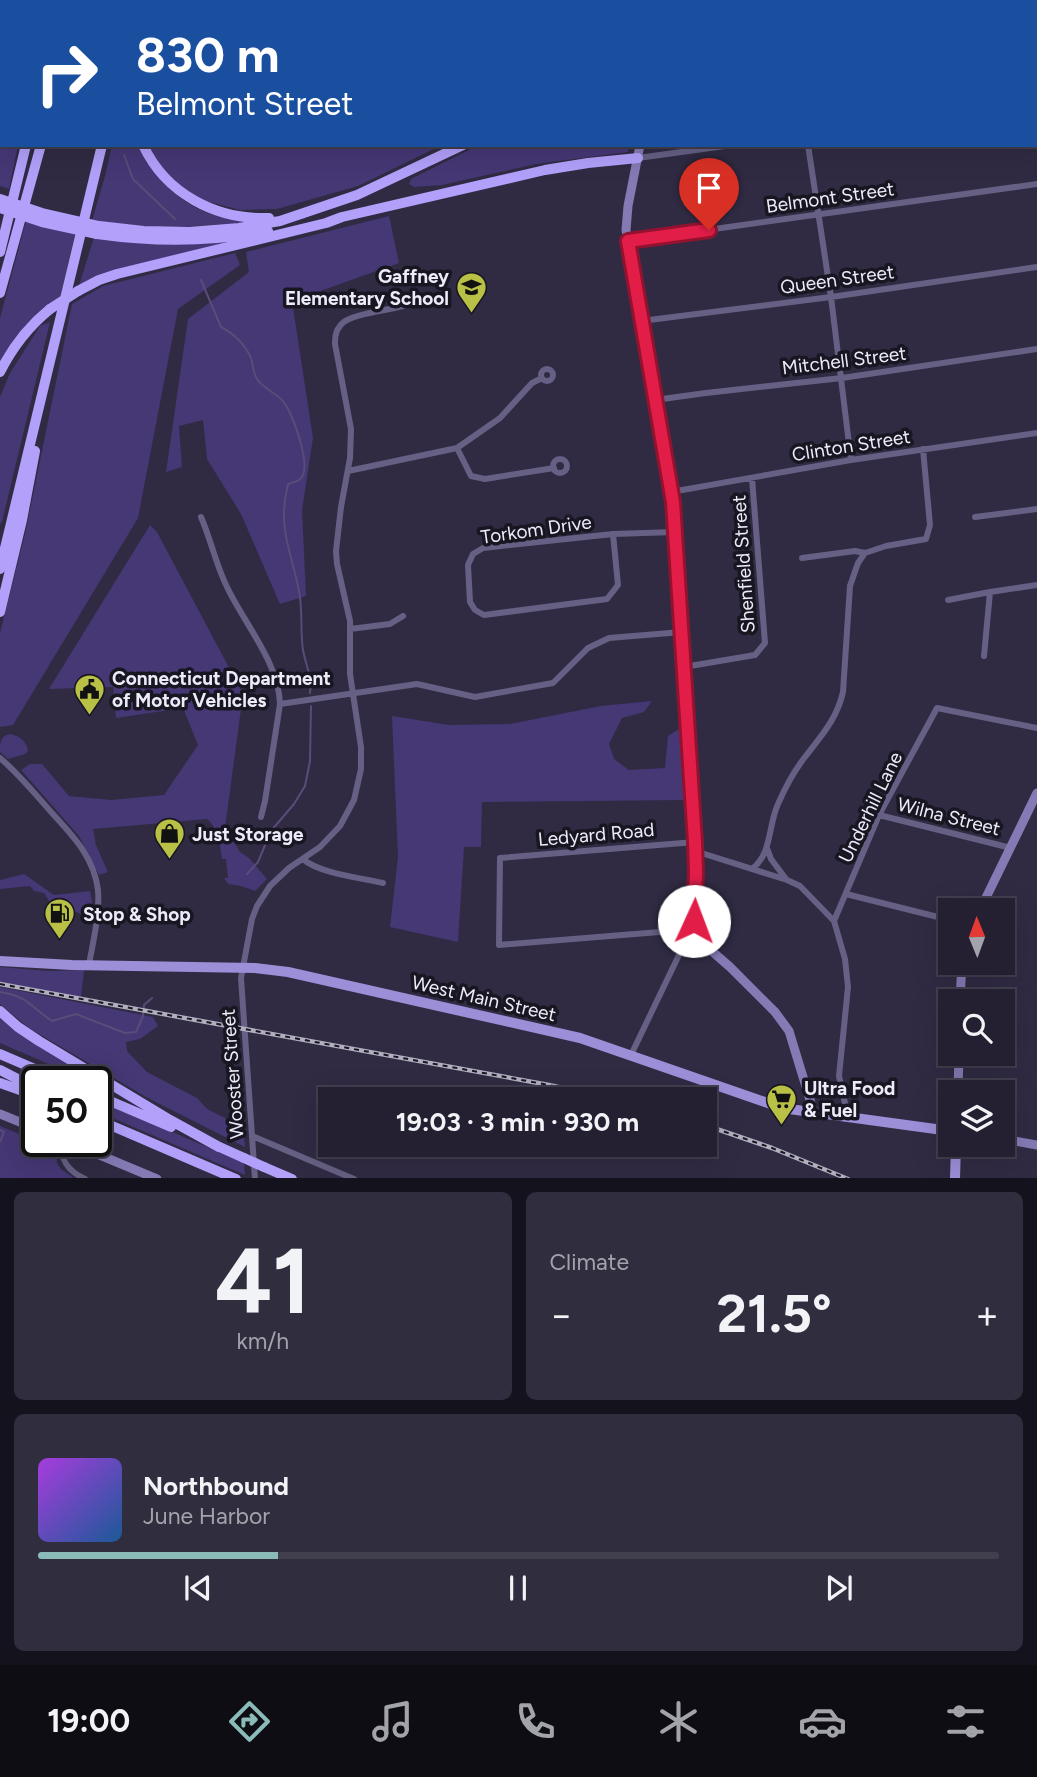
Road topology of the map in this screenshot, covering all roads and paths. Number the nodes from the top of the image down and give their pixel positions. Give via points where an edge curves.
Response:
1 (26, 147) edge
2 (40, 147) edge
3 (103, 147) edge
4 (144, 147) edge
5 (459, 147) edge
6 (640, 147) edge
7 (718, 147) edge
8 (808, 147) edge
9 (638, 158) junction
10 (1037, 184) edge
11 (0, 199) edge
12 (0, 208) edge
13 (303, 213) junction
14 (818, 214) junction
15 (342, 217) junction
16 (98, 230) junction
17 (628, 241) junction
18 (0, 252) edge
19 (1037, 267) edge
20 (0, 293) edge
21 (831, 297) junction
22 (407, 305) dead end
23 (641, 321) junction
24 (1037, 349) edge
25 (0, 372) edge
26 (542, 378) dead end
27 (842, 378) junction
28 (655, 400) junction
29 (40, 403) junction
30 (1037, 433) edge
31 (457, 448) junction
32 (923, 449) junction
33 (851, 460) junction
34 (554, 468) dead end
35 (348, 471) junction
36 (752, 478) junction
37 (671, 492) junction
38 (1037, 509) edge
39 (201, 517) dead end
40 (975, 517) dead end
41 (675, 532) junction
42 (613, 534) junction
43 (865, 553) junction
44 (802, 558) dead end
45 (0, 569) edge
46 (1037, 585) edge
47 (990, 592) junction
48 (948, 600) dead end
49 (0, 612) edge
50 (403, 616) dead end
51 (351, 629) junction
52 (682, 632) junction
53 (984, 656) dead end
54 (684, 667) junction
55 (353, 693) junction
56 (280, 704) junction
57 (1037, 728) edge
58 (0, 758) edge
59 (1037, 793) edge
60 (879, 815) junction
61 (261, 817) dead end
62 (695, 846) junction
63 (767, 848) junction
64 (1011, 848) junction
65 (303, 859) junction
66 (753, 869) junction
67 (787, 880) junction
68 (383, 883) dead end
69 (846, 894) junction
70 (986, 898) edge
71 (938, 917) edge
72 (834, 921) junction
73 (690, 932) junction
74 (0, 961) edge
75 (89, 965) junction
76 (242, 968) junction
77 (0, 1011) edge
78 (0, 1054) edge
79 (631, 1055) junction
80 (28, 1066) edge
81 (0, 1070) edge
82 (21, 1080) edge
83 (0, 1083) edge
84 (21, 1090) edge
85 (112, 1102) edge
86 (814, 1113) junction
87 (0, 1114) edge
88 (848, 1117) junction
89 (112, 1122) edge
90 (21, 1123) edge
91 (938, 1128) edge
92 (252, 1136) junction
93 (1015, 1141) edge
94 (1037, 1145) edge
95 (219, 1147) junction
96 (62, 1157) edge
97 (105, 1157) edge
98 (956, 1157) edge
99 (85, 1178) edge
100 (158, 1178) edge
101 (236, 1178) edge
102 (254, 1178) edge
103 (292, 1178) edge
104 (354, 1178) edge
105 (955, 1178) edge

1 - 18 highway
2 - 20 highway
3 - 29 highway
4 - 13 highway via 171,184 208,208 251,218
5 - 13 highway via 369,190
6 - 9 main road
7 - 9 street
8 - 14 street
9 - 15 highway via 536,171
9 - 17 main road via 627,211
10 - 14 street, Belmont Street
11 - 16 highway, bridge
12 - 16 highway, bridge via 42,222
13 - 16 highway via 209,231
14 - 17 street, Belmont Street
14 - 21 street
15 - 16 highway via 219,238 158,240
15 - 25 highway, bridge via 94,282 50,309 27,331
17 - 23 main road
19 - 21 street, Queen Street
21 - 23 street, Queen Street
21 - 27 street
22 - 35 street, Wooster Street via 348,319 336,332 350,420
23 - 28 main road
24 - 27 street, Mitchell Street
26 - 31 street via 500,418
27 - 28 street, Mitchell Street
27 - 33 street
28 - 37 main road
29 - 45 highway
29 - 49 highway via 25,506
30 - 32 street, Clinton Street
31 - 34 street via 471,476 485,479
31 - 35 street
32 - 33 street, Clinton Street
32 - 43 street via 930,525 926,539
33 - 36 street, Clinton Street
35 - 51 street, Wooster Street via 336,551
36 - 37 street, Clinton Street
36 - 54 street, Shenfield Street via 765,643 755,655
37 - 41 main road
38 - 40 street
39 - 56 street via 228,590 275,677
41 - 42 street, Torkom Drive
41 - 52 main road
42 - 42 street, Torkom Drive via 483,548 473,554 468,565 470,602 484,615 607,599 618,585
43 - 44 street
43 - 63 street via 850,586 840,704 781,798
46 - 47 street
47 - 48 street
47 - 53 street
50 - 51 street via 390,624
51 - 55 street, Wooster Street
52 - 54 main road
52 - 55 street via 609,638 588,648 553,683 475,696 418,684
54 - 62 main road
55 - 56 street
55 - 65 street, Wooster Street via 362,758 357,790 335,832
56 - 61 street
57 - 60 street, Underhill Lane via 937,708
58 - 75 street via 73,835 90,862 98,899
59 - 64 main road
60 - 64 street, Wilna Street
60 - 69 street, Underhill Lane
62 - 66 street
62 - 73 main road via 695,914
62 - 73 street, Ledyard Road via 500,858 499,945
63 - 66 street
63 - 67 street
64 - 70 main road
65 - 68 street via 320,868
65 - 76 street, Wooster Street via 275,880 259,902
66 - 67 street
67 - 72 street via 800,886
69 - 71 street
69 - 72 street, Underhill Lane
72 - 88 street via 848,987 839,1076
73 - 79 street
73 - 86 main road via 775,1012 789,1031
74 - 75 main road, West Main Street
75 - 76 main road, West Main Street
76 - 79 main road, West Main Street via 288,972 474,1013
76 - 92 street, Wooster Street
77 - 95 highway via 39,1041
78 - 80 highway
79 - 86 main road, West Main Street via 769,1104
81 - 82 highway
83 - 84 highway
85 - 95 highway
86 - 88 main road, West Main Street
87 - 90 main road
88 - 91 main road, West Main Street
89 - 101 highway
92 - 102 street, Wooster Street
92 - 104 street
93 - 94 main road
95 - 103 highway, bridge
96 - 99 street
97 - 100 main road
98 - 105 main road

